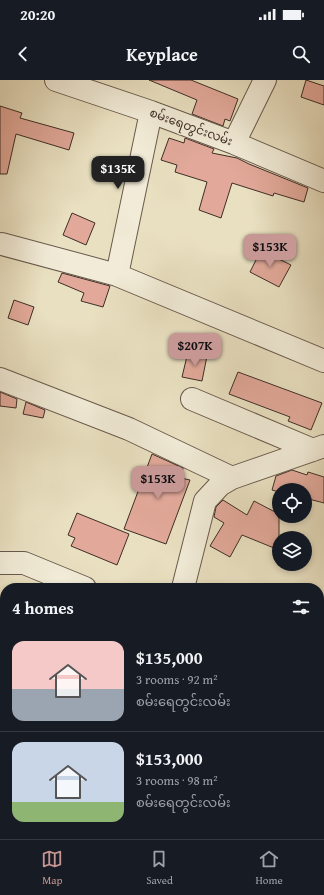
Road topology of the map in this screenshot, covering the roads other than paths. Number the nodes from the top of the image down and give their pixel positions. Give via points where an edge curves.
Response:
1 (56, 80) edge
2 (266, 80) edge
3 (151, 112) junction
4 (234, 143) junction
5 (324, 181) edge
6 (2, 244) dead end
7 (117, 275) junction
8 (324, 361) edge
9 (0, 379) edge
10 (192, 399) dead end
11 (319, 448) edge
12 (232, 478) junction
13 (0, 563) edge
14 (73, 583) edge
15 (184, 583) edge

1 - 3 street, စမ်းရေတွင်းလမ်း
2 - 4 street
3 - 4 street, စမ်းရေတွင်းလမ်း
3 - 7 street
4 - 5 street, စမ်းရေတွင်းလမ်း
6 - 7 street
7 - 8 street
9 - 12 street via 129,429
10 - 11 street
11 - 12 street
12 - 15 street via 220,485 205,501
13 - 14 street via 24,563

